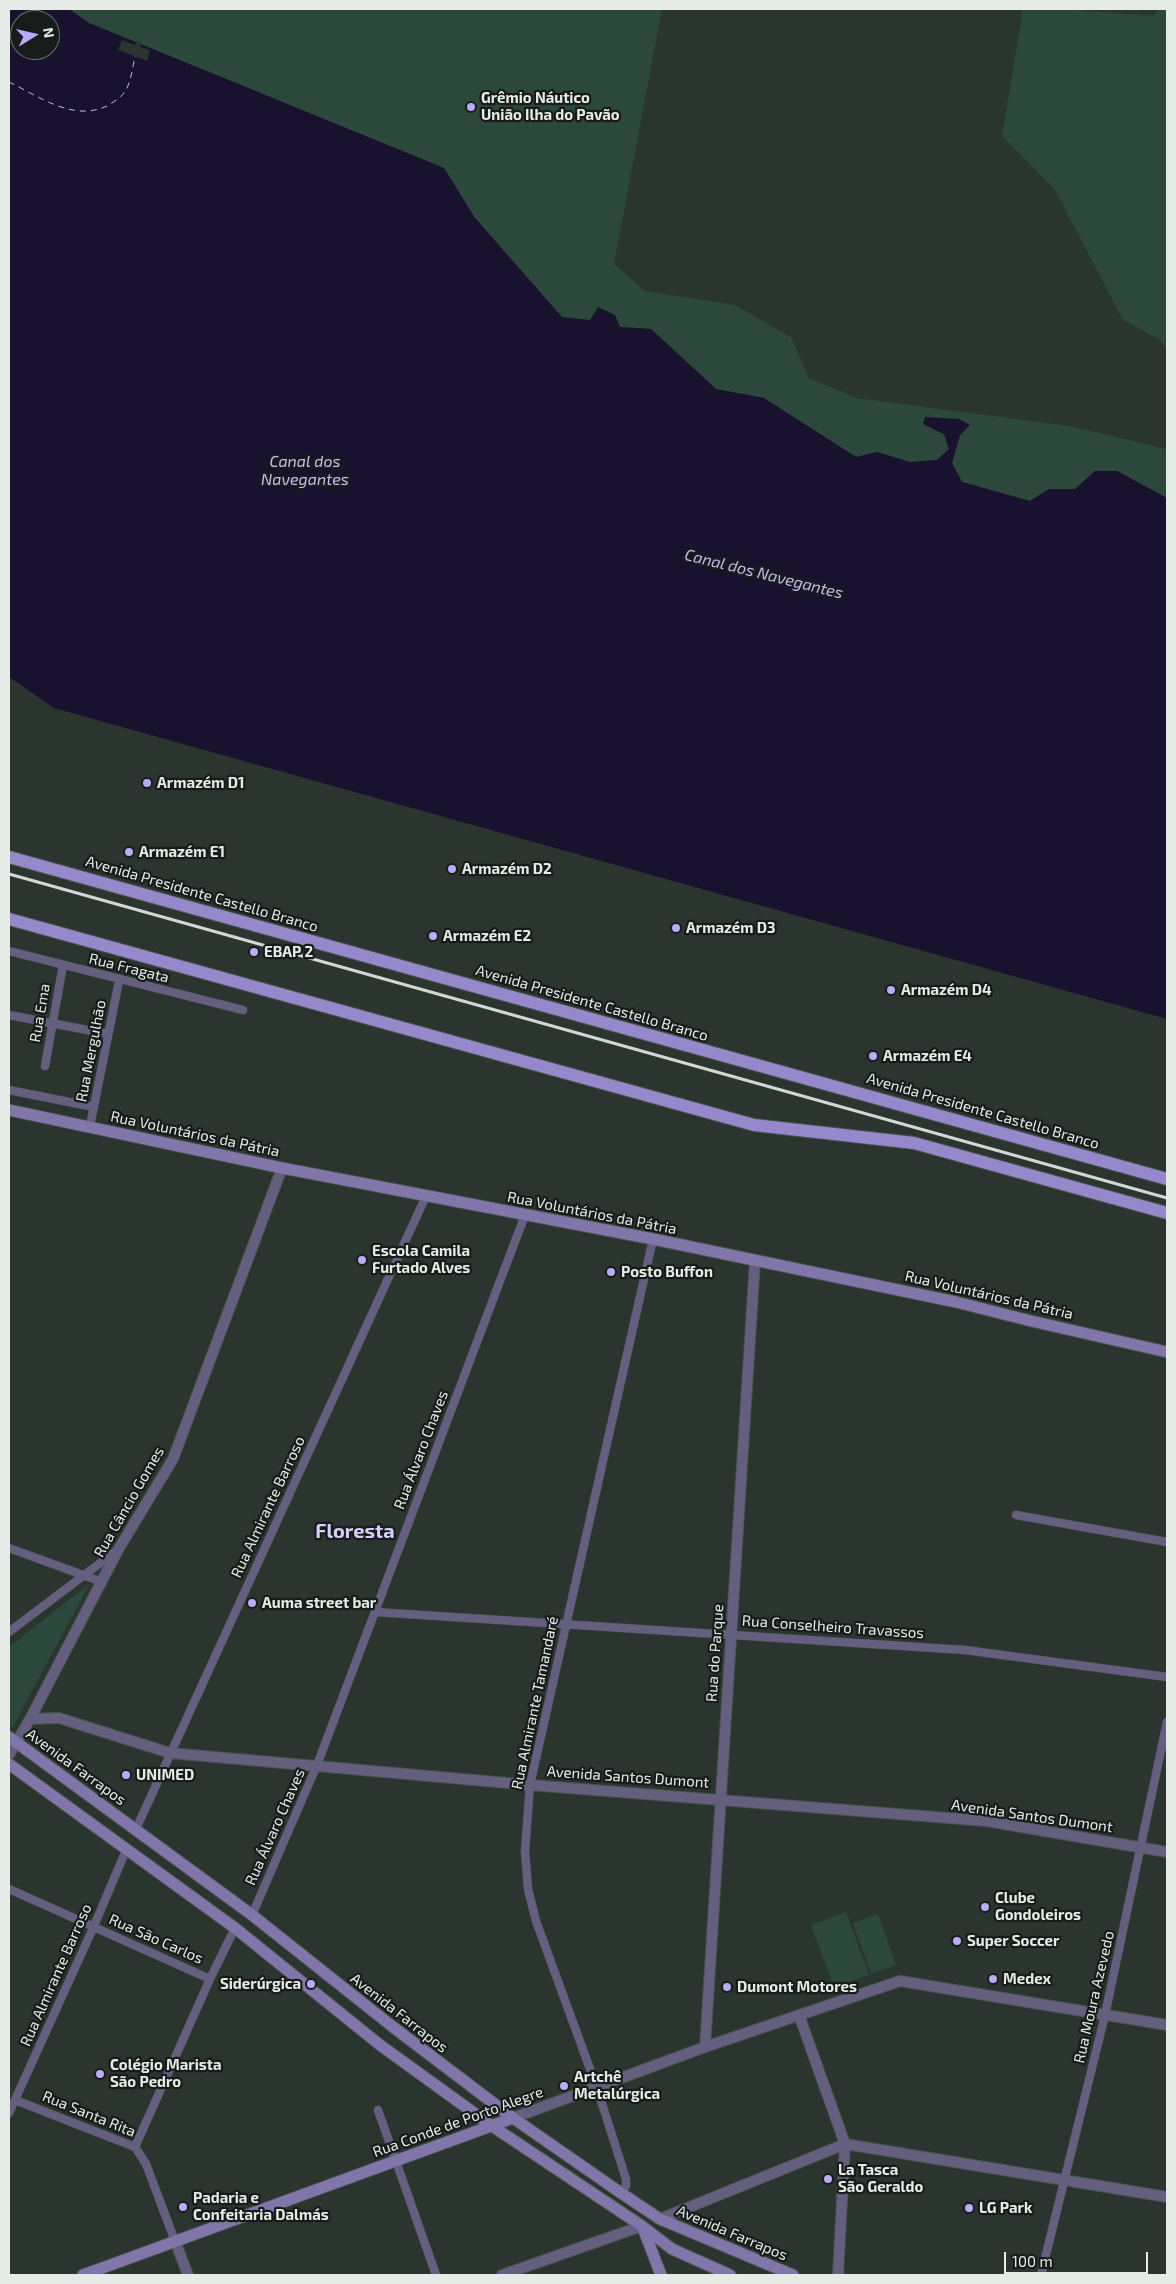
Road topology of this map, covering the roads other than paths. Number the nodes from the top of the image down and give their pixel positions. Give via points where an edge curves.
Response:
1 (9, 857) edge
2 (9, 919) edge
3 (9, 951) edge
4 (63, 966) junction
5 (119, 980) junction
6 (243, 1010) dead end
7 (9, 1015) edge
8 (52, 1024) junction
9 (108, 1034) junction
10 (45, 1066) dead end
11 (9, 1090) edge
12 (94, 1107) junction
13 (9, 1110) edge
14 (90, 1126) junction
15 (282, 1168) junction
16 (1167, 1179) edge
17 (426, 1196) junction
18 (1167, 1213) edge
19 (525, 1216) junction
20 (653, 1239) junction
21 (755, 1261) junction
22 (1167, 1352) edge
23 (1016, 1515) dead end
24 (1167, 1542) edge
25 (9, 1548) edge
26 (118, 1550) junction
27 (83, 1575) junction
28 (102, 1582) junction
29 (375, 1612) junction
30 (568, 1623) junction
31 (9, 1632) edge
32 (732, 1634) junction
33 (1167, 1677) edge
34 (30, 1719) junction
35 (1167, 1722) edge
36 (13, 1740) edge
37 (170, 1752) junction
38 (9, 1755) edge
39 (9, 1764) edge
40 (317, 1765) junction
41 (530, 1785) junction
42 (721, 1800) junction
43 (136, 1829) junction
44 (1141, 1847) junction
45 (127, 1848) junction
46 (1167, 1852) edge
47 (9, 1889) edge
48 (252, 1915) junction
49 (94, 1926) junction
50 (235, 1928) junction
51 (210, 1979) junction
52 (799, 2015) junction
53 (1105, 2015) junction
54 (1167, 2025) edge
55 (705, 2047) junction
56 (596, 2088) junction
57 (15, 2100) junction
58 (378, 2110) dead end
59 (9, 2113) edge
60 (513, 2118) junction
61 (492, 2126) junction
62 (845, 2144) junction
63 (135, 2147) junction
64 (396, 2160) junction
65 (1061, 2180) junction
66 (621, 2193) junction
67 (1167, 2197) edge
68 (660, 2219) junction
69 (642, 2226) junction
70 (175, 2241) junction
71 (83, 2275) edge
72 (188, 2275) edge
73 (436, 2275) edge
74 (502, 2275) edge
75 (661, 2275) edge
76 (730, 2275) edge
77 (793, 2275) edge
78 (838, 2275) edge
79 (1041, 2275) edge

1 - 16 main road, Avenida Presidente Castello Branco
2 - 18 main road via 754,1125 914,1143
3 - 4 street, Rua Fragata
4 - 5 street, Rua Fragata
4 - 8 street, Rua Ema
5 - 6 street, Rua Fragata
5 - 9 street, Rua Mergulhão
7 - 8 street
8 - 9 street
8 - 10 street, Rua Ema
9 - 12 street, Rua Mergulhão
11 - 12 street
12 - 14 street, Rua Mergulhão
13 - 14 main road, Rua Voluntários da Pátria
14 - 15 main road, Rua Voluntários da Pátria
15 - 17 main road, Rua Voluntários da Pátria
15 - 26 street, Rua Câncio Gomes via 173,1459
17 - 19 main road, Rua Voluntários da Pátria
17 - 37 street, Rua Almirante Barroso
19 - 20 main road, Rua Voluntários da Pátria
19 - 29 street, Rua Álvaro Chaves
20 - 21 main road, Rua Voluntários da Pátria
20 - 30 street, Rua Almirante Tamandaré
21 - 22 main road, Rua Voluntários da Pátria via 956,1302
21 - 32 street, Rua do Parque
23 - 24 street
25 - 27 street
26 - 27 street
26 - 28 street, Rua Câncio Gomes
27 - 28 street
27 - 31 street
28 - 34 street, Rua Câncio Gomes
29 - 30 street, Rua Conselheiro Travassos
29 - 40 street, Rua Álvaro Chaves
30 - 32 street, Rua Conselheiro Travassos
30 - 41 street, Rua Almirante Tamandaré
32 - 33 street, Rua Conselheiro Travassos via 965,1650
32 - 42 street, Rua do Parque
34 - 36 street, Rua Câncio Gomes
34 - 37 street, Avenida Santos Dumont via 58,1718
35 - 44 street, Rua Moura Azevedo
36 - 38 street, Rua Câncio Gomes
36 - 43 main road, Avenida Farrapos
37 - 40 street, Avenida Santos Dumont
37 - 43 street, Rua Almirante Barroso
39 - 45 main road
40 - 41 street, Avenida Santos Dumont
40 - 48 street, Rua Álvaro Chaves
41 - 42 street, Avenida Santos Dumont
41 - 56 street, Rua Almirante Tamandaré via 525,1851 528,1889 536,1921
42 - 44 street, Avenida Santos Dumont via 986,1821
42 - 55 street, Rua do Parque
43 - 48 main road, Avenida Farrapos
44 - 46 street, Avenida Santos Dumont
44 - 53 street, Rua Moura Azevedo
45 - 49 street, Rua Almirante Barroso
45 - 50 main road
47 - 49 street, Rua São Carlos
48 - 60 main road, Avenida Farrapos via 393,2028
49 - 51 street, Rua São Carlos
49 - 57 street, Rua Almirante Barroso
50 - 51 street
50 - 61 main road via 380,2045
51 - 63 street
52 - 53 street, Rua Conde de Porto Alegre via 900,1981
52 - 55 street, Rua Conde de Porto Alegre
52 - 62 street
53 - 54 street
53 - 65 street, Rua Moura Azevedo
55 - 56 street, Rua Conde de Porto Alegre
56 - 60 street, Rua Conde de Porto Alegre
56 - 66 street, Rua Almirante Tamandaré via 626,2179
57 - 59 street, Rua Almirante Barroso
57 - 63 street, Rua Santa Rita
58 - 64 street
60 - 61 main road, Rua Conde de Porto Alegre
60 - 66 main road, Avenida Farrapos
61 - 64 main road, Rua Conde de Porto Alegre
61 - 69 main road
62 - 65 street
62 - 68 street
62 - 78 street
63 - 70 street, Rua Santa Rita via 146,2164
64 - 70 main road, Rua Conde de Porto Alegre
64 - 73 street
65 - 67 street
65 - 79 street, Rua Moura Azevedo
66 - 68 main road, Avenida Farrapos
68 - 69 main road
68 - 77 main road, Avenida Farrapos
69 - 74 street
69 - 75 main road
69 - 76 main road via 672,2249
70 - 71 main road, Rua Conde de Porto Alegre
70 - 72 street, Rua Santa Rita

